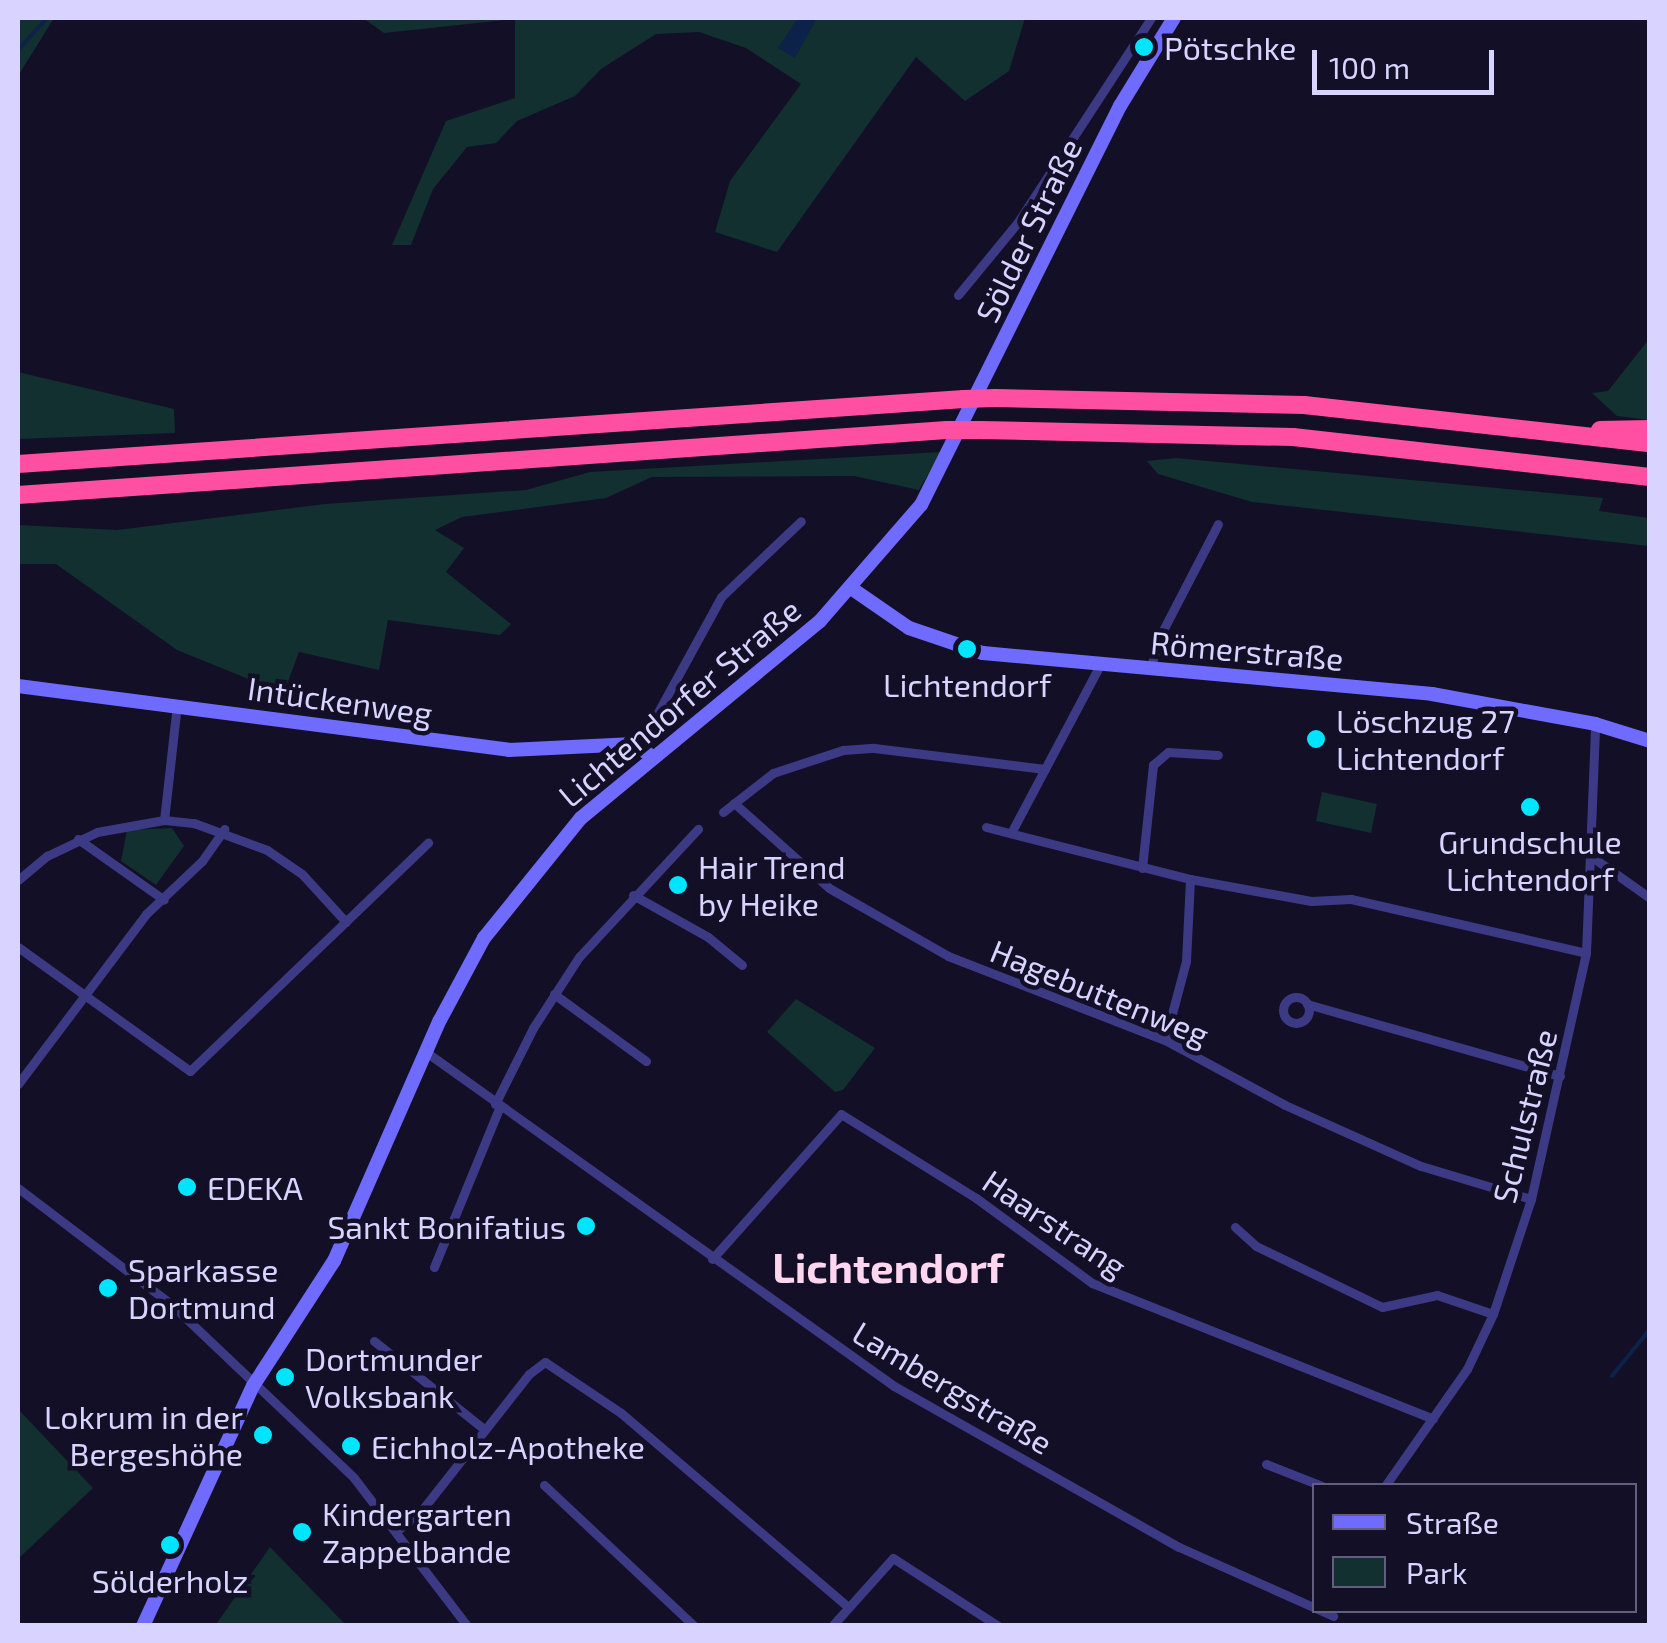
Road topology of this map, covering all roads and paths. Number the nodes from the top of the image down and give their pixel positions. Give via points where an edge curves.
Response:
1 (1151, 18) edge
2 (1167, 20) edge
3 (958, 295) dead end
4 (1650, 428) edge
5 (1572, 433) junction
6 (1650, 444) edge
7 (18, 464) edge
8 (942, 472) joint
9 (1644, 478) edge
10 (18, 495) edge
11 (801, 520) dead end
12 (1218, 524) dead end
13 (851, 588) junction
14 (1100, 665) junction
15 (1150, 669) junction
16 (18, 686) edge
17 (177, 705) junction
18 (1596, 724) junction
19 (1650, 741) edge
20 (645, 752) junction
21 (1218, 755) dead end
22 (1045, 769) junction
23 (734, 802) junction
24 (723, 812) dead end
25 (164, 820) junction
26 (986, 827) dead end
27 (224, 829) junction
28 (698, 829) dead end
29 (1011, 832) junction
30 (78, 839) junction
31 (428, 844) dead end
32 (1592, 857) junction
33 (1142, 868) junction
34 (1190, 879) junction
35 (18, 880) edge
36 (632, 895) junction
37 (1650, 898) edge
38 (164, 900) junction
39 (346, 922) junction
40 (18, 947) edge
41 (1586, 954) junction
42 (742, 965) dead end
43 (554, 994) junction
44 (83, 995) junction
45 (1307, 1004) dead end
46 (1164, 1040) junction
47 (426, 1052) junction
48 (646, 1062) dead end
49 (1560, 1076) junction
50 (18, 1084) edge
51 (498, 1105) junction
52 (18, 1188) edge
53 (1531, 1198) junction
54 (1235, 1226) dead end
55 (712, 1259) junction
56 (434, 1267) dead end
57 (1493, 1314) junction
58 (374, 1340) dead end
59 (253, 1386) junction
60 (1434, 1419) junction
61 (485, 1430) junction
62 (1266, 1464) dead end
63 (1314, 1483) edge
64 (1387, 1483) edge
65 (544, 1485) dead end
66 (396, 1531) junction
67 (847, 1606) junction
68 (1312, 1607) edge
69 (143, 1626) edge
70 (467, 1626) edge
71 (694, 1626) edge
72 (832, 1626) edge
73 (998, 1626) edge

1 - 3 street via 1018,222
2 - 8 main road, Sölder Straße
4 - 5 highway
5 - 6 highway
5 - 7 highway, bridge via 1304,405 995,398
8 - 13 main road, Lichtendorfer Straße
9 - 10 highway, bridge via 1293,437 947,430
11 - 20 street via 722,597
12 - 15 street
13 - 14 main road, Römerstraße via 909,628 953,645
13 - 20 main road, Lichtendorfer Straße via 784,654
14 - 15 main road, Römerstraße
14 - 22 street
15 - 18 main road, Römerstraße via 1432,694
16 - 17 main road, Intückenweg
17 - 20 main road, Intückenweg via 509,750
17 - 25 street
18 - 19 main road, Römerstraße
18 - 32 street, Schulstraße
20 - 47 main road, Lichtendorfer Straße via 501,912
21 - 33 street via 1168,752 1153,764
22 - 23 street via 843,750 772,773
22 - 29 street
23 - 24 street
23 - 46 street, Hagebuttenweg via 829,888 884,924 998,978
25 - 27 street
25 - 30 street
26 - 29 street
27 - 38 street
27 - 39 street via 302,874
28 - 36 street
29 - 33 street
30 - 35 street
30 - 38 street
31 - 39 street
32 - 37 street
32 - 41 street, Schulstraße
33 - 34 street
34 - 41 street via 1311,901 1352,899
34 - 46 street via 1186,961
36 - 42 street via 708,937
36 - 43 street
38 - 44 street
39 - 44 street via 190,1072
40 - 44 street
41 - 49 street, Schulstraße
43 - 48 street
43 - 51 street
44 - 50 street
45 - 49 street
46 - 53 street, Hagebuttenweg via 1351,1136 1474,1185
47 - 51 street, Lambergstraße
47 - 59 main road, Lichtendorfer Straße via 334,1261
49 - 53 street, Schulstraße
51 - 55 street, Lambergstraße
51 - 56 street
52 - 59 street via 160,1296
53 - 57 street, Schulstraße
54 - 57 street via 1256,1246 1382,1307 1437,1295
55 - 60 street, Haarstrang via 841,1114 976,1198 1092,1283
55 - 68 street, Lambergstraße via 894,1386 1179,1547
57 - 60 street, Schulstraße
58 - 61 street
59 - 66 street via 354,1478
59 - 69 main road, Lichtendorfer Straße
60 - 64 street, Schulstraße
61 - 66 street via 418,1516
61 - 67 street via 536,1365 554,1364
62 - 63 street
65 - 71 street
66 - 70 street
67 - 72 street
67 - 73 street via 892,1558

